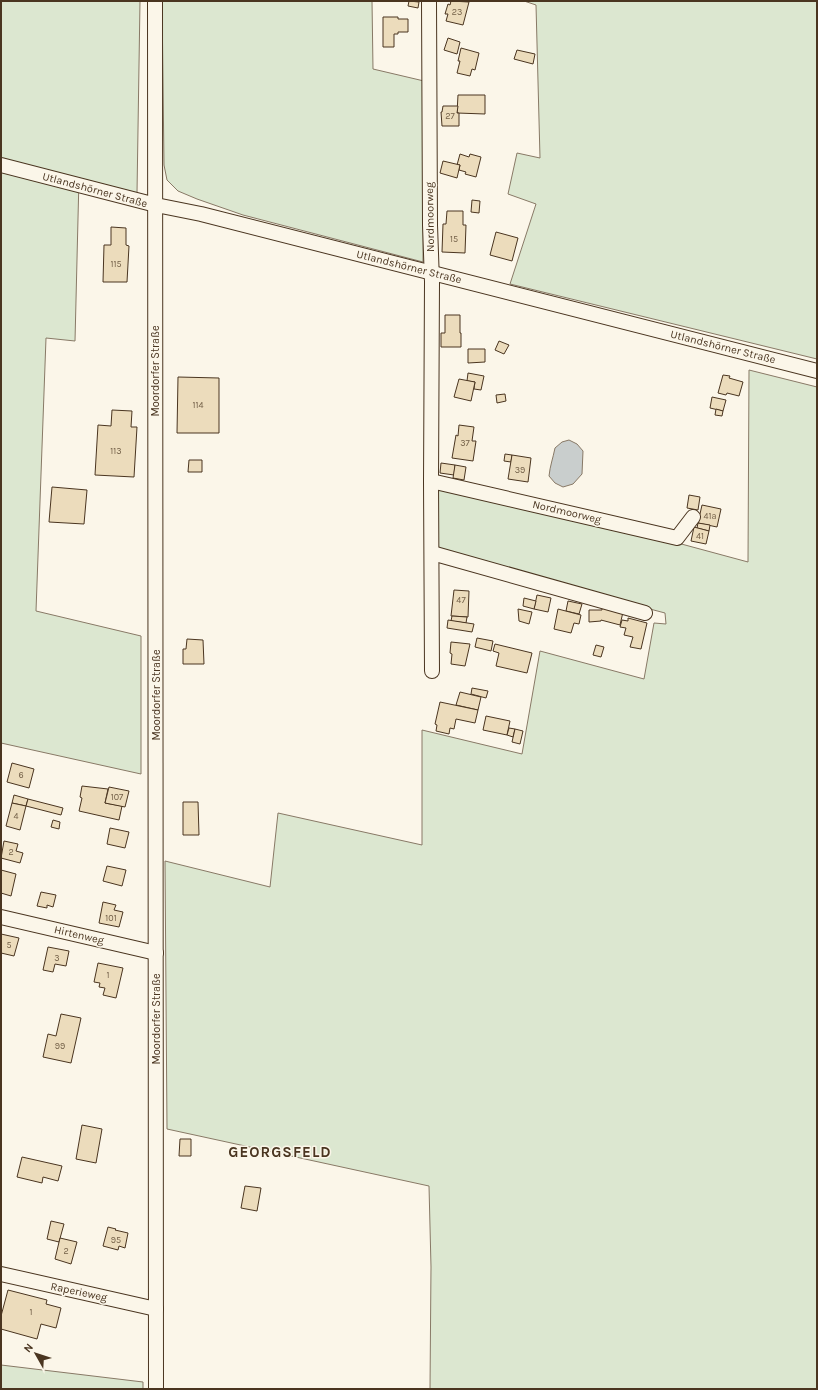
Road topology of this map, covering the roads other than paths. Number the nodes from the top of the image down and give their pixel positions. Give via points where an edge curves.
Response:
1 (155, 1) edge
2 (429, 1) edge
3 (1, 165) edge
4 (156, 206) junction
5 (432, 273) junction
6 (817, 371) edge
7 (430, 480) junction
8 (693, 517) dead end
9 (432, 553) junction
10 (645, 613) dead end
11 (432, 671) dead end
12 (1, 917) edge
13 (156, 953) junction
14 (1, 1274) edge
15 (156, 1309) junction
16 (156, 1389) edge

1 - 4 street, Moordorfer Straße
2 - 5 street, Nordmoorweg
3 - 4 street, Utlandshörner Straße
4 - 5 street, Utlandshörner Straße via 201,214
4 - 13 street, Moordorfer Straße
5 - 6 street, Utlandshörner Straße
5 - 7 street, Nordmoorweg
7 - 8 street, Nordmoorweg via 677,538
7 - 9 street, Nordmoorweg
9 - 10 street
9 - 11 street, Nordmoorweg
12 - 13 street, Hirtenweg
13 - 15 street, Moordorfer Straße
14 - 15 street, Raperieweg
15 - 16 street, Moordorfer Straße

